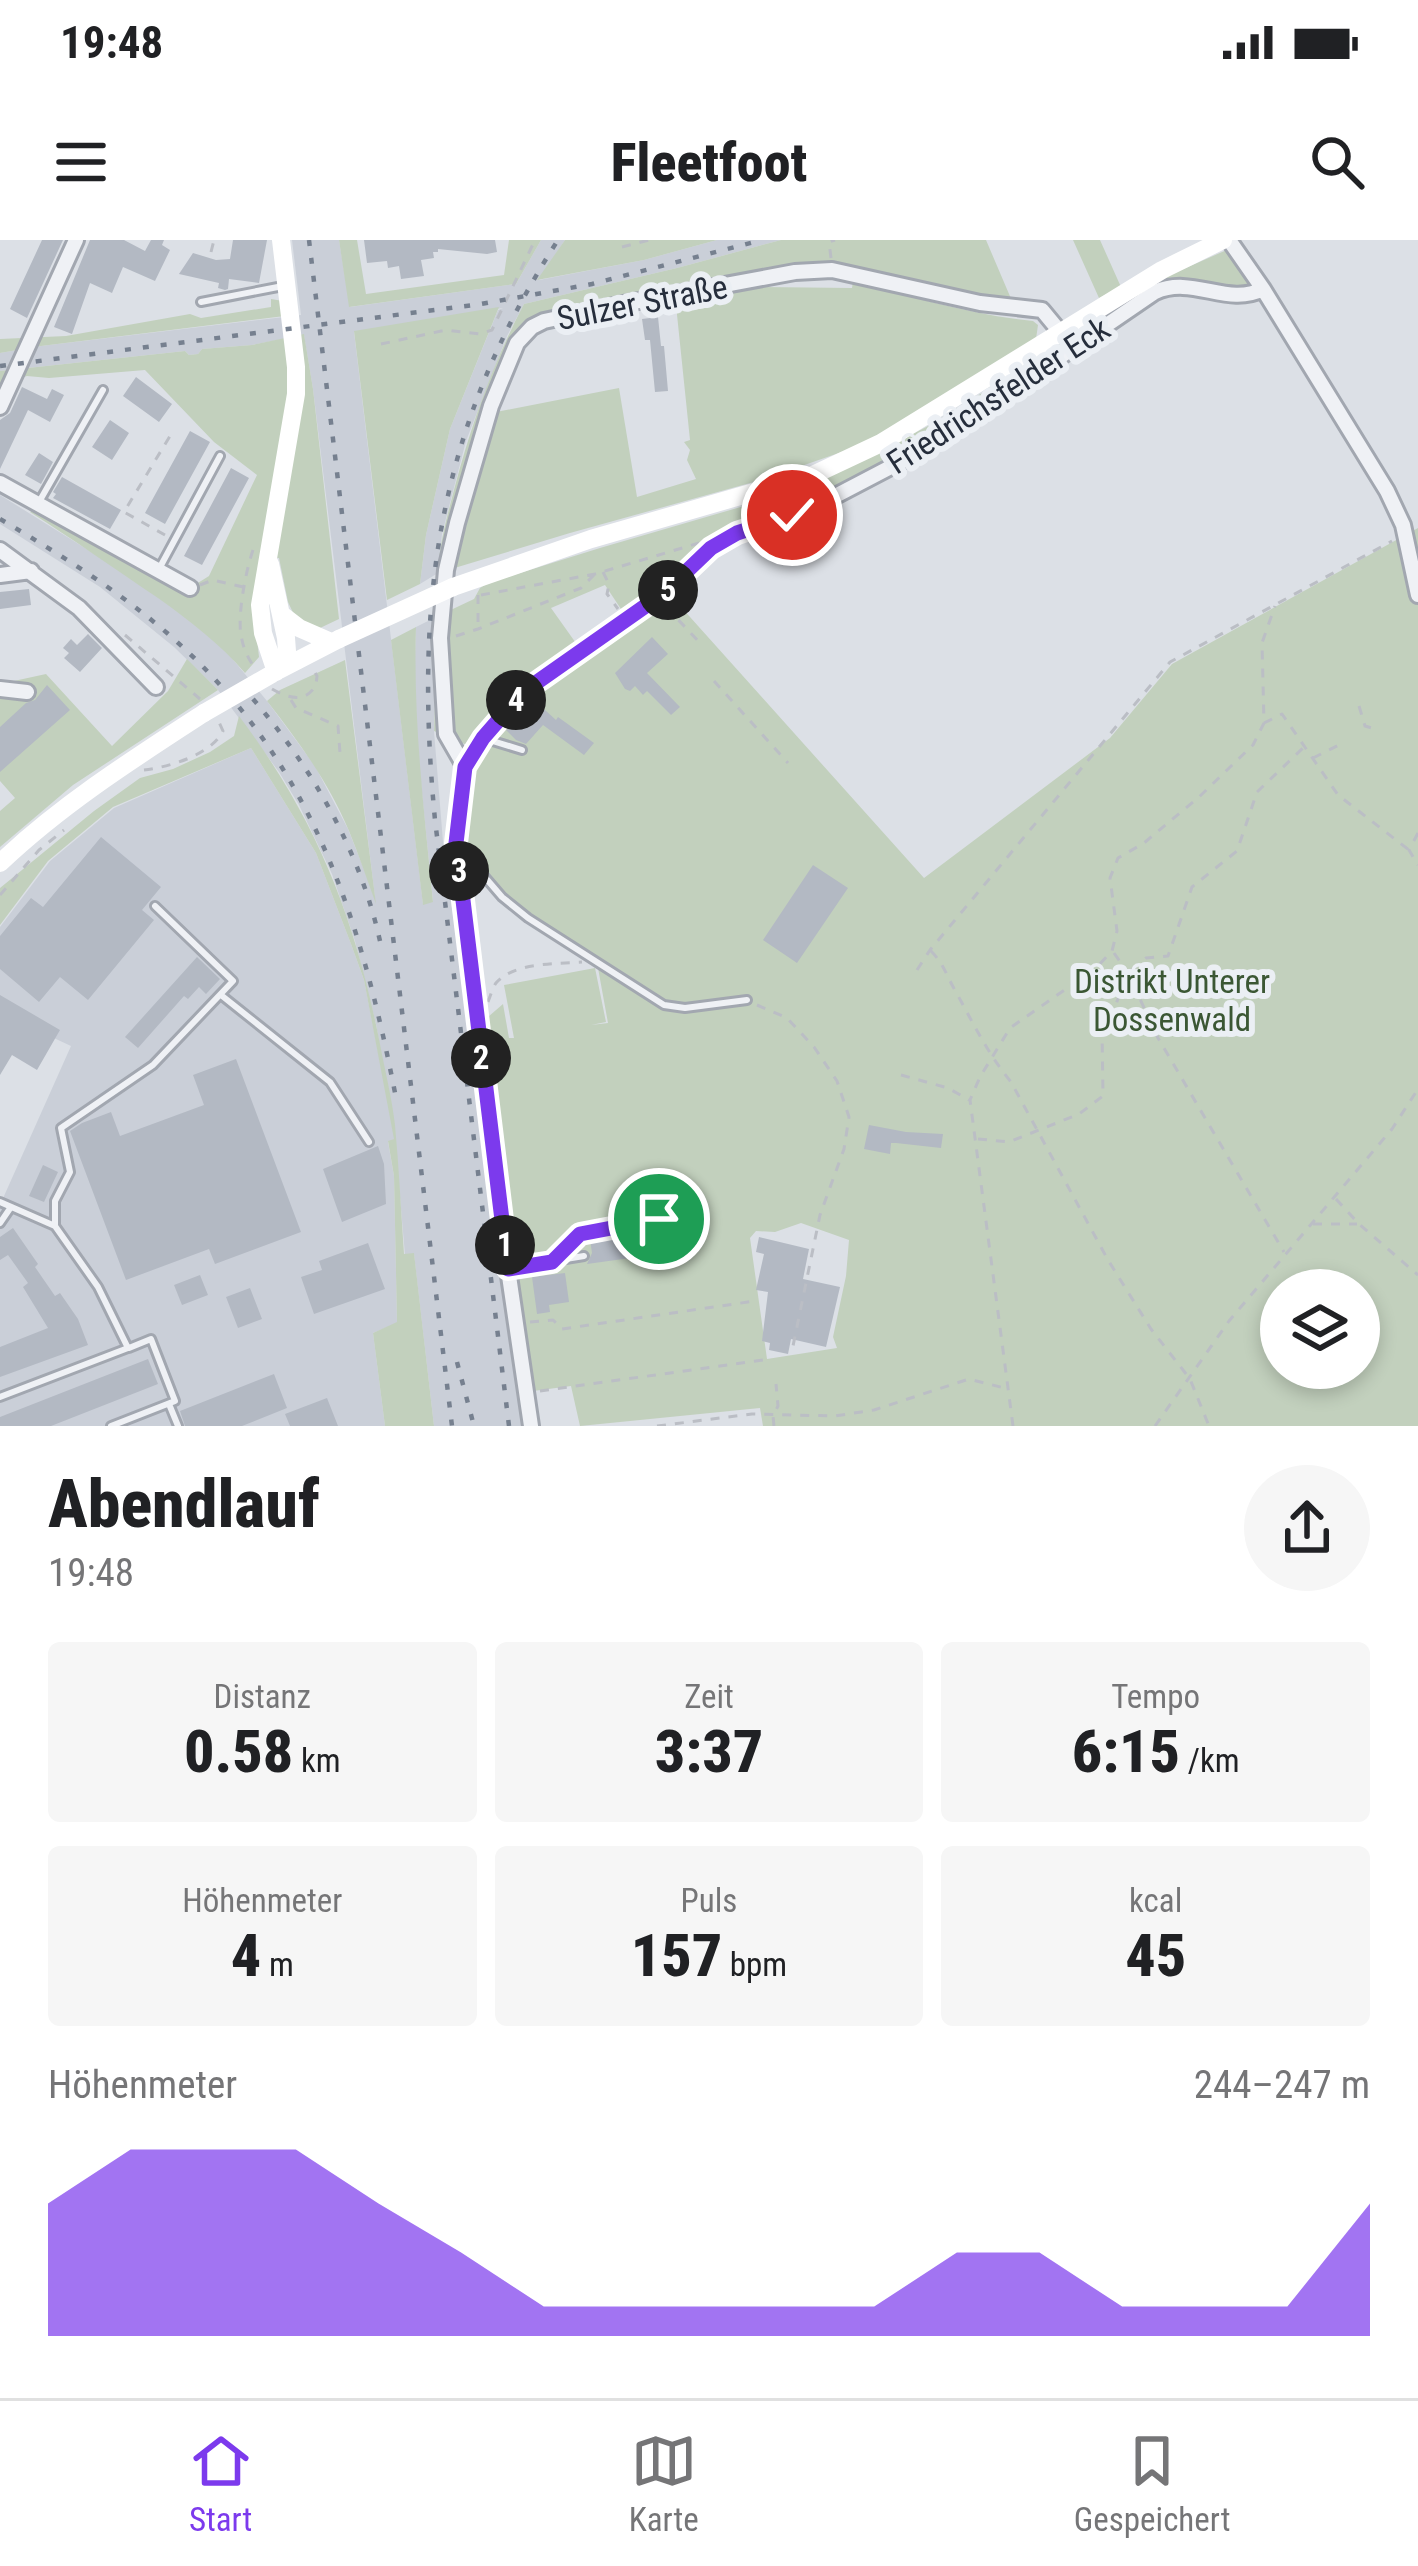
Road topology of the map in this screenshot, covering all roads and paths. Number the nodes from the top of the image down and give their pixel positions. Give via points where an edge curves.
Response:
1 (76, 240) edge
2 (214, 240) edge
3 (281, 240) edge
4 (536, 240) edge
5 (649, 240) edge
6 (835, 240) edge
7 (1226, 240) edge
8 (622, 248) dead end
9 (211, 252) dead end
10 (832, 270) junction
11 (286, 285) junction
12 (1263, 289) junction
13 (200, 302) dead end
14 (1061, 332) junction
15 (381, 344) dead end
16 (103, 391) dead end
17 (0, 407) edge
18 (170, 436) dead end
19 (220, 456) dead end
20 (0, 483) edge
21 (39, 503) junction
22 (1405, 538) junction
23 (174, 541) junction
24 (711, 548) junction
25 (0, 550) edge
26 (269, 558) junction
27 (31, 571) junction
28 (158, 571) junction
29 (603, 572) junction
30 (595, 574) junction
31 (0, 575) edge
32 (245, 587) dead end
33 (190, 588) joint
34 (459, 593) junction
35 (478, 595) junction
36 (1418, 596) edge
37 (545, 602) junction
38 (1275, 606) junction
39 (550, 609) dead end
40 (663, 611) dead end
41 (282, 615) junction
42 (627, 620) junction
43 (478, 629) junction
44 (459, 635) dead end
45 (335, 641) junction
46 (703, 645) dead end
47 (279, 670) junction
48 (714, 680) dead end
49 (156, 687) dead end
50 (0, 689) edge
51 (27, 692) dead end
52 (290, 698) dead end
53 (1359, 706) dead end
54 (1264, 724) junction
55 (1375, 729) dead end
56 (483, 738) junction
57 (1345, 742) dead end
58 (1303, 748) junction
59 (522, 750) dead end
60 (340, 753) dead end
61 (160, 759) dead end
62 (1311, 759) junction
63 (788, 763) dead end
64 (465, 767) junction
65 (142, 771) dead end
66 (74, 821) dead end
67 (1418, 833) edge
68 (456, 843) junction
69 (1409, 850) junction
70 (0, 863) edge
71 (1418, 865) edge
72 (0, 895) edge
73 (154, 905) dead end
74 (930, 950) junction
75 (1112, 951) junction
76 (597, 961) junction
77 (917, 970) dead end
78 (1128, 973) junction
79 (221, 995) junction
80 (746, 1000) joint
81 (476, 1016) junction
82 (992, 1059) junction
83 (901, 1075) dead end
84 (1418, 1089) edge
85 (970, 1100) junction
86 (1038, 1130) junction
87 (974, 1139) junction
88 (369, 1142) dead end
89 (1334, 1196) junction
90 (0, 1202) edge
91 (11, 1207) junction
92 (659, 1219) dead end
93 (0, 1223) edge
94 (1311, 1224) junction
95 (1359, 1224) junction
96 (55, 1226) junction
97 (1285, 1253) junction
98 (584, 1256) dead end
99 (552, 1262) junction
100 (508, 1269) junction
101 (1418, 1275) edge
102 (755, 1301) dead end
103 (516, 1323) junction
104 (793, 1346) dead end
105 (128, 1348) junction
106 (763, 1360) dead end
107 (1190, 1379) junction
108 (776, 1384) dead end
109 (1010, 1390) junction
110 (526, 1394) junction
111 (0, 1397) edge
112 (169, 1403) junction
113 (773, 1416) junction
114 (111, 1426) edge
115 (178, 1426) edge
116 (531, 1426) edge
117 (657, 1426) edge
118 (774, 1426) edge
119 (1013, 1426) edge
120 (1155, 1426) edge
121 (1209, 1426) edge

1 - 17 street
2 - 9 path
3 - 11 main road
4 - 15 path via 492,329
5 - 8 path
6 - 10 path
7 - 12 street
7 - 14 main road
10 - 14 street, Sulzer Straße via 1042,310
10 - 64 street, Sulzer Straße via 544,321 517,343 491,406 446,570 446,734
11 - 13 lane
11 - 26 main road via 296,394
12 - 22 street via 1388,491
12 - 24 street, Friedrichsfelder Eck via 1247,296 1167,286 927,448
14 - 34 main road via 898,434 813,475 591,539
16 - 21 lane
18 - 23 path via 124,512
19 - 23 lane
20 - 21 street
21 - 28 street
22 - 36 street
22 - 38 path
23 - 28 lane
24 - 29 path via 692,543
24 - 42 street, Friedrichsfelder Eck
25 - 27 street
26 - 41 main road
26 - 47 main road via 261,618
27 - 31 street
27 - 49 street
28 - 33 street
29 - 30 path
29 - 42 path via 607,594
30 - 35 path
30 - 37 path
32 - 33 path via 213,580
34 - 35 path
34 - 45 main road, bridge
35 - 43 path
37 - 39 path
37 - 43 path
38 - 54 path via 1262,643
38 - 74 path via 1170,662
40 - 46 path
41 - 45 main road
41 - 47 main road
42 - 56 street, Friedrichsfelder Eck via 523,692
43 - 44 path
45 - 47 main road
47 - 70 main road, bridge via 82,795
48 - 63 path
50 - 51 street
52 - 60 path via 338,726
53 - 55 path via 1365,726
54 - 58 path via 1282,714
54 - 75 path via 1199,797 1118,858 1110,878
56 - 59 lane
56 - 64 street, Friedrichsfelder Eck
57 - 62 path
58 - 62 path
58 - 78 path via 1257,792 1237,851 1192,887 1168,956 1146,958
61 - 65 path
62 - 69 path via 1338,795
64 - 68 street, Sulzer Straße
66 - 72 path
67 - 69 path
68 - 76 lane via 502,897
68 - 81 street, Sulzer Straße
69 - 71 path
73 - 79 lane via 233,981
74 - 77 path
74 - 82 path
75 - 78 path
75 - 82 path via 1010,1028
76 - 80 lane via 664,1005
76 - 81 path via 505,976
78 - 86 path via 1102,1029 1103,1096
78 - 97 path
79 - 88 lane via 330,1082
79 - 96 lane via 153,1065 61,1128 70,1172 55,1201
80 - 104 path via 787,1018 814,1047 849,1117
81 - 100 street, Sulzer Straße
82 - 85 path
82 - 86 path
83 - 85 path
84 - 89 path
85 - 87 path
86 - 87 path via 1009,1142
86 - 107 path via 1108,1260
87 - 109 path
89 - 94 path
89 - 95 path
90 - 91 lane
91 - 93 lane
91 - 96 lane
92 - 99 lane via 580,1234
94 - 95 path
94 - 97 path
95 - 101 path
96 - 105 lane
97 - 107 path
98 - 99 lane
99 - 100 lane
100 - 103 street, Sulzer Straße
102 - 103 path via 562,1330 553,1320
103 - 110 street, Sulzer Straße
105 - 111 lane
105 - 112 lane via 151,1340 176,1401
106 - 110 path
107 - 120 path
107 - 121 path
108 - 113 path
109 - 113 path via 969,1379 874,1410
109 - 119 path
110 - 116 street, Sulzer Straße
112 - 114 lane
112 - 115 lane
113 - 117 path
113 - 118 path

